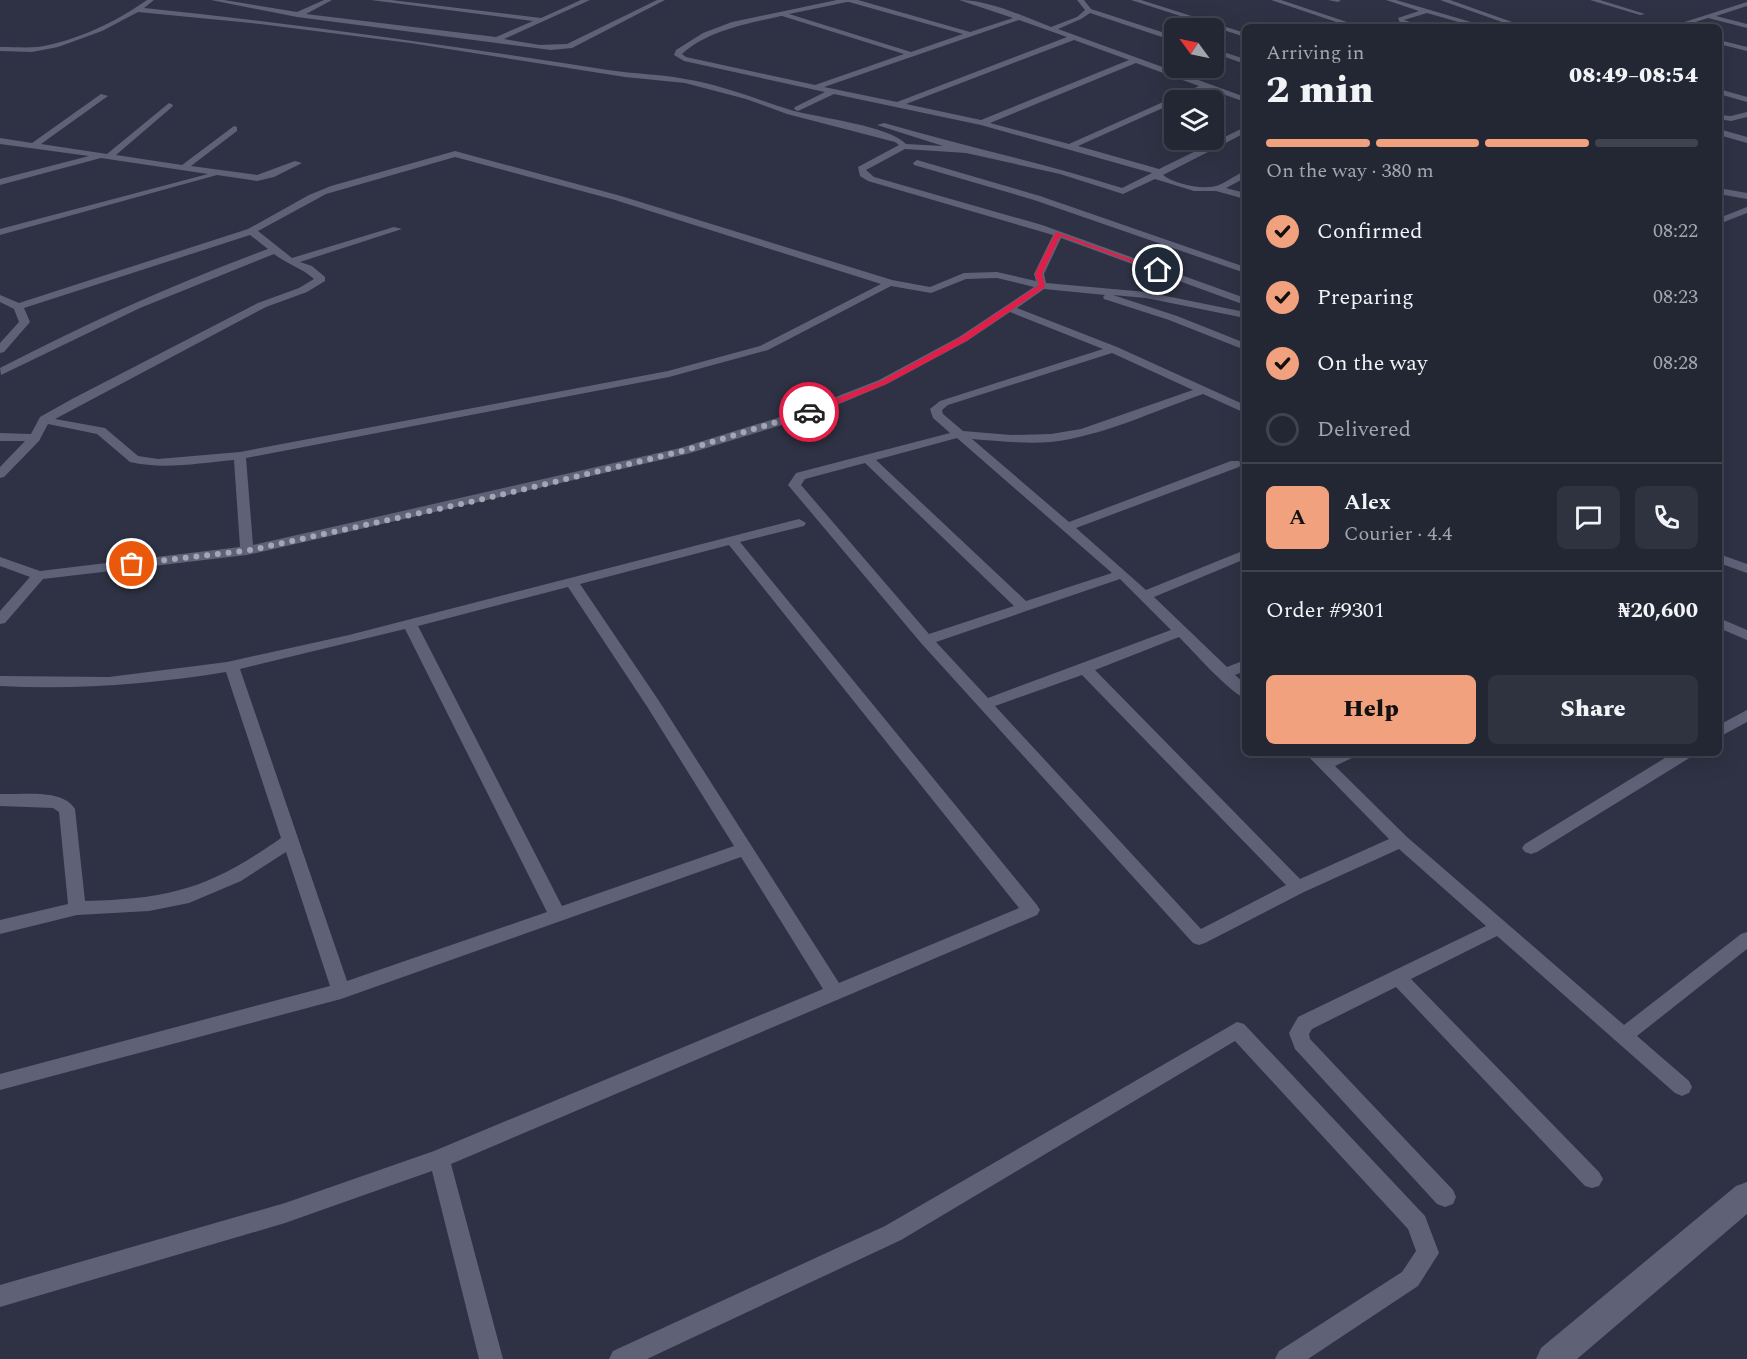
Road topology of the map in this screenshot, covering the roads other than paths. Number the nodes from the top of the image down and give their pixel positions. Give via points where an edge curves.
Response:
1 (151, 0) edge
2 (214, 0) edge
3 (265, 0) edge
4 (329, 0) edge
5 (374, 0) edge
6 (561, 0) edge
7 (662, 0) edge
8 (849, 0) edge
9 (962, 0) edge
10 (1080, 0) edge
11 (1134, 0) edge
12 (1274, 0) edge
13 (1331, 0) edge
14 (1338, 0) edge
15 (1443, 0) edge
16 (1593, 0) edge
17 (584, 1) edge
18 (1391, 1) edge
19 (1421, 1) edge
20 (1747, 4) edge
21 (247, 7) junction
22 (138, 10) junction
23 (1089, 10) junction
24 (1426, 11) junction
25 (782, 14) junction
26 (1642, 14) dead end
27 (297, 15) junction
28 (1708, 16) junction
29 (1018, 18) junction
30 (543, 20) junction
31 (1349, 24) edge
32 (1412, 24) edge
33 (1473, 24) edge
34 (1504, 24) edge
35 (1683, 24) edge
36 (1747, 26) edge
37 (1049, 30) junction
38 (969, 34) junction
39 (1242, 34) edge
40 (1164, 35) edge
41 (1071, 38) junction
42 (498, 39) junction
43 (1722, 43) edge
44 (1737, 46) junction
45 (0, 49) edge
46 (1747, 49) edge
47 (1722, 51) edge
48 (910, 54) junction
49 (1224, 55) edge
50 (1134, 61) junction
51 (1242, 61) edge
52 (735, 70) junction
53 (726, 76) dead end
54 (718, 82) dead end
55 (1205, 86) junction
56 (710, 87) junction
57 (816, 87) junction
58 (1747, 87) edge
59 (833, 91) junction
60 (1723, 92) edge
61 (104, 96) dead end
62 (1242, 99) edge
63 (1747, 100) edge
64 (900, 104) junction
65 (169, 105) dead end
66 (783, 110) junction
67 (798, 110) junction
68 (1747, 114) edge
69 (1722, 118) edge
70 (982, 123) junction
71 (234, 129) dead end
72 (1242, 131) edge
73 (1722, 133) edge
74 (1747, 140) edge
75 (0, 141) edge
76 (35, 145) junction
77 (904, 146) junction
78 (1071, 146) junction
79 (966, 150) junction
80 (108, 155) junction
81 (298, 163) dead end
82 (916, 163) dead end
83 (184, 167) junction
84 (1158, 172) junction
85 (219, 173) junction
86 (1242, 176) edge
87 (0, 182) edge
88 (1218, 189) junction
89 (1722, 192) edge
90 (1242, 195) edge
91 (1747, 196) edge
92 (1747, 210) edge
93 (1722, 220) edge
94 (397, 229) dead end
95 (251, 231) junction
96 (0, 232) edge
97 (1058, 234) junction
98 (276, 250) junction
99 (290, 262) junction
100 (1242, 269) edge
101 (890, 283) junction
102 (1042, 286) junction
103 (1082, 288) junction
104 (1218, 291) junction
105 (0, 298) edge
106 (1171, 300) junction
107 (1242, 301) edge
108 (18, 307) junction
109 (1008, 308) junction
110 (1242, 314) edge
111 (1242, 346) edge
112 (0, 350) edge
113 (1113, 350) junction
114 (0, 369) edge
115 (1203, 390) junction
116 (1242, 408) edge
117 (44, 420) junction
118 (959, 434) junction
119 (0, 437) edge
120 (35, 438) junction
121 (240, 456) junction
122 (868, 459) junction
123 (1235, 464) dead end
124 (0, 474) edge
125 (799, 523) dead end
126 (1067, 527) junction
127 (732, 541) junction
128 (247, 550) junction
129 (1242, 555) edge
130 (1722, 559) edge
131 (0, 561) edge
132 (1747, 569) edge
133 (1122, 574) junction
134 (39, 575) junction
135 (572, 582) junction
136 (1143, 596) junction
137 (1024, 607) junction
138 (0, 620) edge
139 (410, 624) junction
140 (1722, 624) edge
141 (1182, 631) junction
142 (1747, 636) edge
143 (926, 640) junction
144 (232, 666) junction
145 (1242, 666) edge
146 (1085, 669) junction
147 (1224, 674) junction
148 (0, 681) edge
149 (1242, 690) edge
150 (985, 704) junction
151 (1747, 715) edge
152 (1722, 730) edge
153 (1680, 756) edge
154 (1319, 758) edge
155 (0, 800) edge
156 (291, 840) junction
157 (1401, 841) junction
158 (1531, 848) dead end
159 (745, 849) junction
160 (1298, 887) junction
161 (77, 908) junction
162 (558, 916) junction
163 (0, 927) edge
164 (1499, 927) junction
165 (1747, 939) edge
166 (1398, 977) junction
167 (834, 990) junction
168 (341, 991) junction
169 (1624, 1036) junction
170 (0, 1082) edge
171 (1682, 1087) dead end
172 (439, 1159) junction
173 (1592, 1179) dead end
174 (1747, 1196) edge
175 (1445, 1197) dead end
176 (0, 1296) edge
177 (491, 1359) edge
178 (621, 1359) edge
179 (1287, 1359) edge
180 (1552, 1359) edge

1 - 22 street
2 - 21 street
3 - 21 street
4 - 27 street
5 - 30 street
6 - 17 street
7 - 42 street via 562,48
8 - 25 street
8 - 38 street
9 - 29 street
10 - 23 street
11 - 39 street
12 - 31 street
13 - 14 street
15 - 34 street via 1508,22
16 - 26 street
17 - 30 street
18 - 19 street
18 - 24 street
20 - 28 street
21 - 27 street
22 - 45 street via 46,48
22 - 56 street via 410,41
23 - 37 street
23 - 40 street
24 - 32 street via 1400,20
24 - 33 street
25 - 48 street
25 - 52 street via 720,29 678,55
27 - 42 street
28 - 35 street
28 - 36 street
29 - 37 street
29 - 38 street
30 - 42 street
37 - 41 street
38 - 48 street
41 - 50 street
41 - 64 street
43 - 44 street
44 - 46 street
44 - 47 street
48 - 57 street
49 - 51 street
50 - 55 street
50 - 70 street
52 - 53 street
52 - 57 street
54 - 56 street
55 - 62 street
55 - 78 street
56 - 66 street
57 - 59 street
58 - 60 street
59 - 64 street
59 - 67 street
60 - 63 street
61 - 76 street
64 - 70 street
65 - 80 street
66 - 67 street
66 - 77 street via 882,134
67 - 79 street via 836,114 908,131
68 - 69 street
70 - 78 street
71 - 83 street
72 - 84 street
73 - 74 street
75 - 76 street
76 - 80 street
77 - 79 street
77 - 97 street via 866,164 861,169 863,174
78 - 84 street
79 - 84 street via 1123,190
80 - 83 street
80 - 87 street
81 - 85 street via 257,178
82 - 100 street via 1037,198
83 - 85 street
84 - 88 street via 1159,178
85 - 96 street
86 - 88 street
88 - 90 street
89 - 91 street
92 - 93 street
94 - 99 street
95 - 98 street
95 - 101 street via 332,188 455,154 618,198
95 - 108 street
97 - 102 street via 1039,274
97 - 104 street
98 - 99 street
98 - 114 street via 70,335
99 - 117 street via 308,268 321,279 262,305
101 - 102 street via 931,290 964,276 997,275
101 - 121 street via 764,348 669,374
102 - 103 street
102 - 109 street
103 - 106 street
103 - 111 street
104 - 106 street
104 - 107 street
105 - 108 street
106 - 110 street
108 - 112 street via 25,322
109 - 113 street
109 - 128 street via 963,339 883,382 783,421 672,454
113 - 115 street
113 - 118 street via 944,403 936,409 937,416
115 - 116 street
115 - 118 street via 1084,432 1051,438
117 - 120 street
117 - 121 street via 101,431 134,459 158,463
118 - 122 street
118 - 126 street
119 - 120 street
120 - 124 street
121 - 128 street
122 - 137 street
122 - 143 street via 800,476 794,485
123 - 126 street
125 - 127 street
126 - 133 street
127 - 135 street
127 - 167 street via 1031,910
128 - 134 street
129 - 136 street
130 - 132 street
131 - 134 street
133 - 136 street
133 - 137 street
134 - 138 street
135 - 139 street
135 - 159 street
136 - 141 street
137 - 143 street
139 - 144 street
139 - 162 street
140 - 142 street
141 - 146 street
141 - 147 street
143 - 150 street
144 - 148 street via 105,682
144 - 156 street
145 - 147 street
146 - 150 street
146 - 160 street
147 - 149 street
150 - 160 street via 1199,938
151 - 152 street
153 - 158 street
154 - 157 street
155 - 161 street via 56,802 67,809
156 - 161 street via 254,866 174,900
156 - 168 street
157 - 160 street
157 - 164 street
159 - 162 street
159 - 167 street
161 - 163 street
162 - 168 street
164 - 166 street
164 - 169 street
165 - 169 street
166 - 173 street
166 - 175 street via 1305,1023 1299,1033 1302,1043
167 - 172 street
168 - 170 street
169 - 171 street
172 - 176 street via 285,1213
172 - 177 street
174 - 180 main road
178 - 179 street via 893,1233 1236,1030 1417,1223 1428,1253 1410,1278

